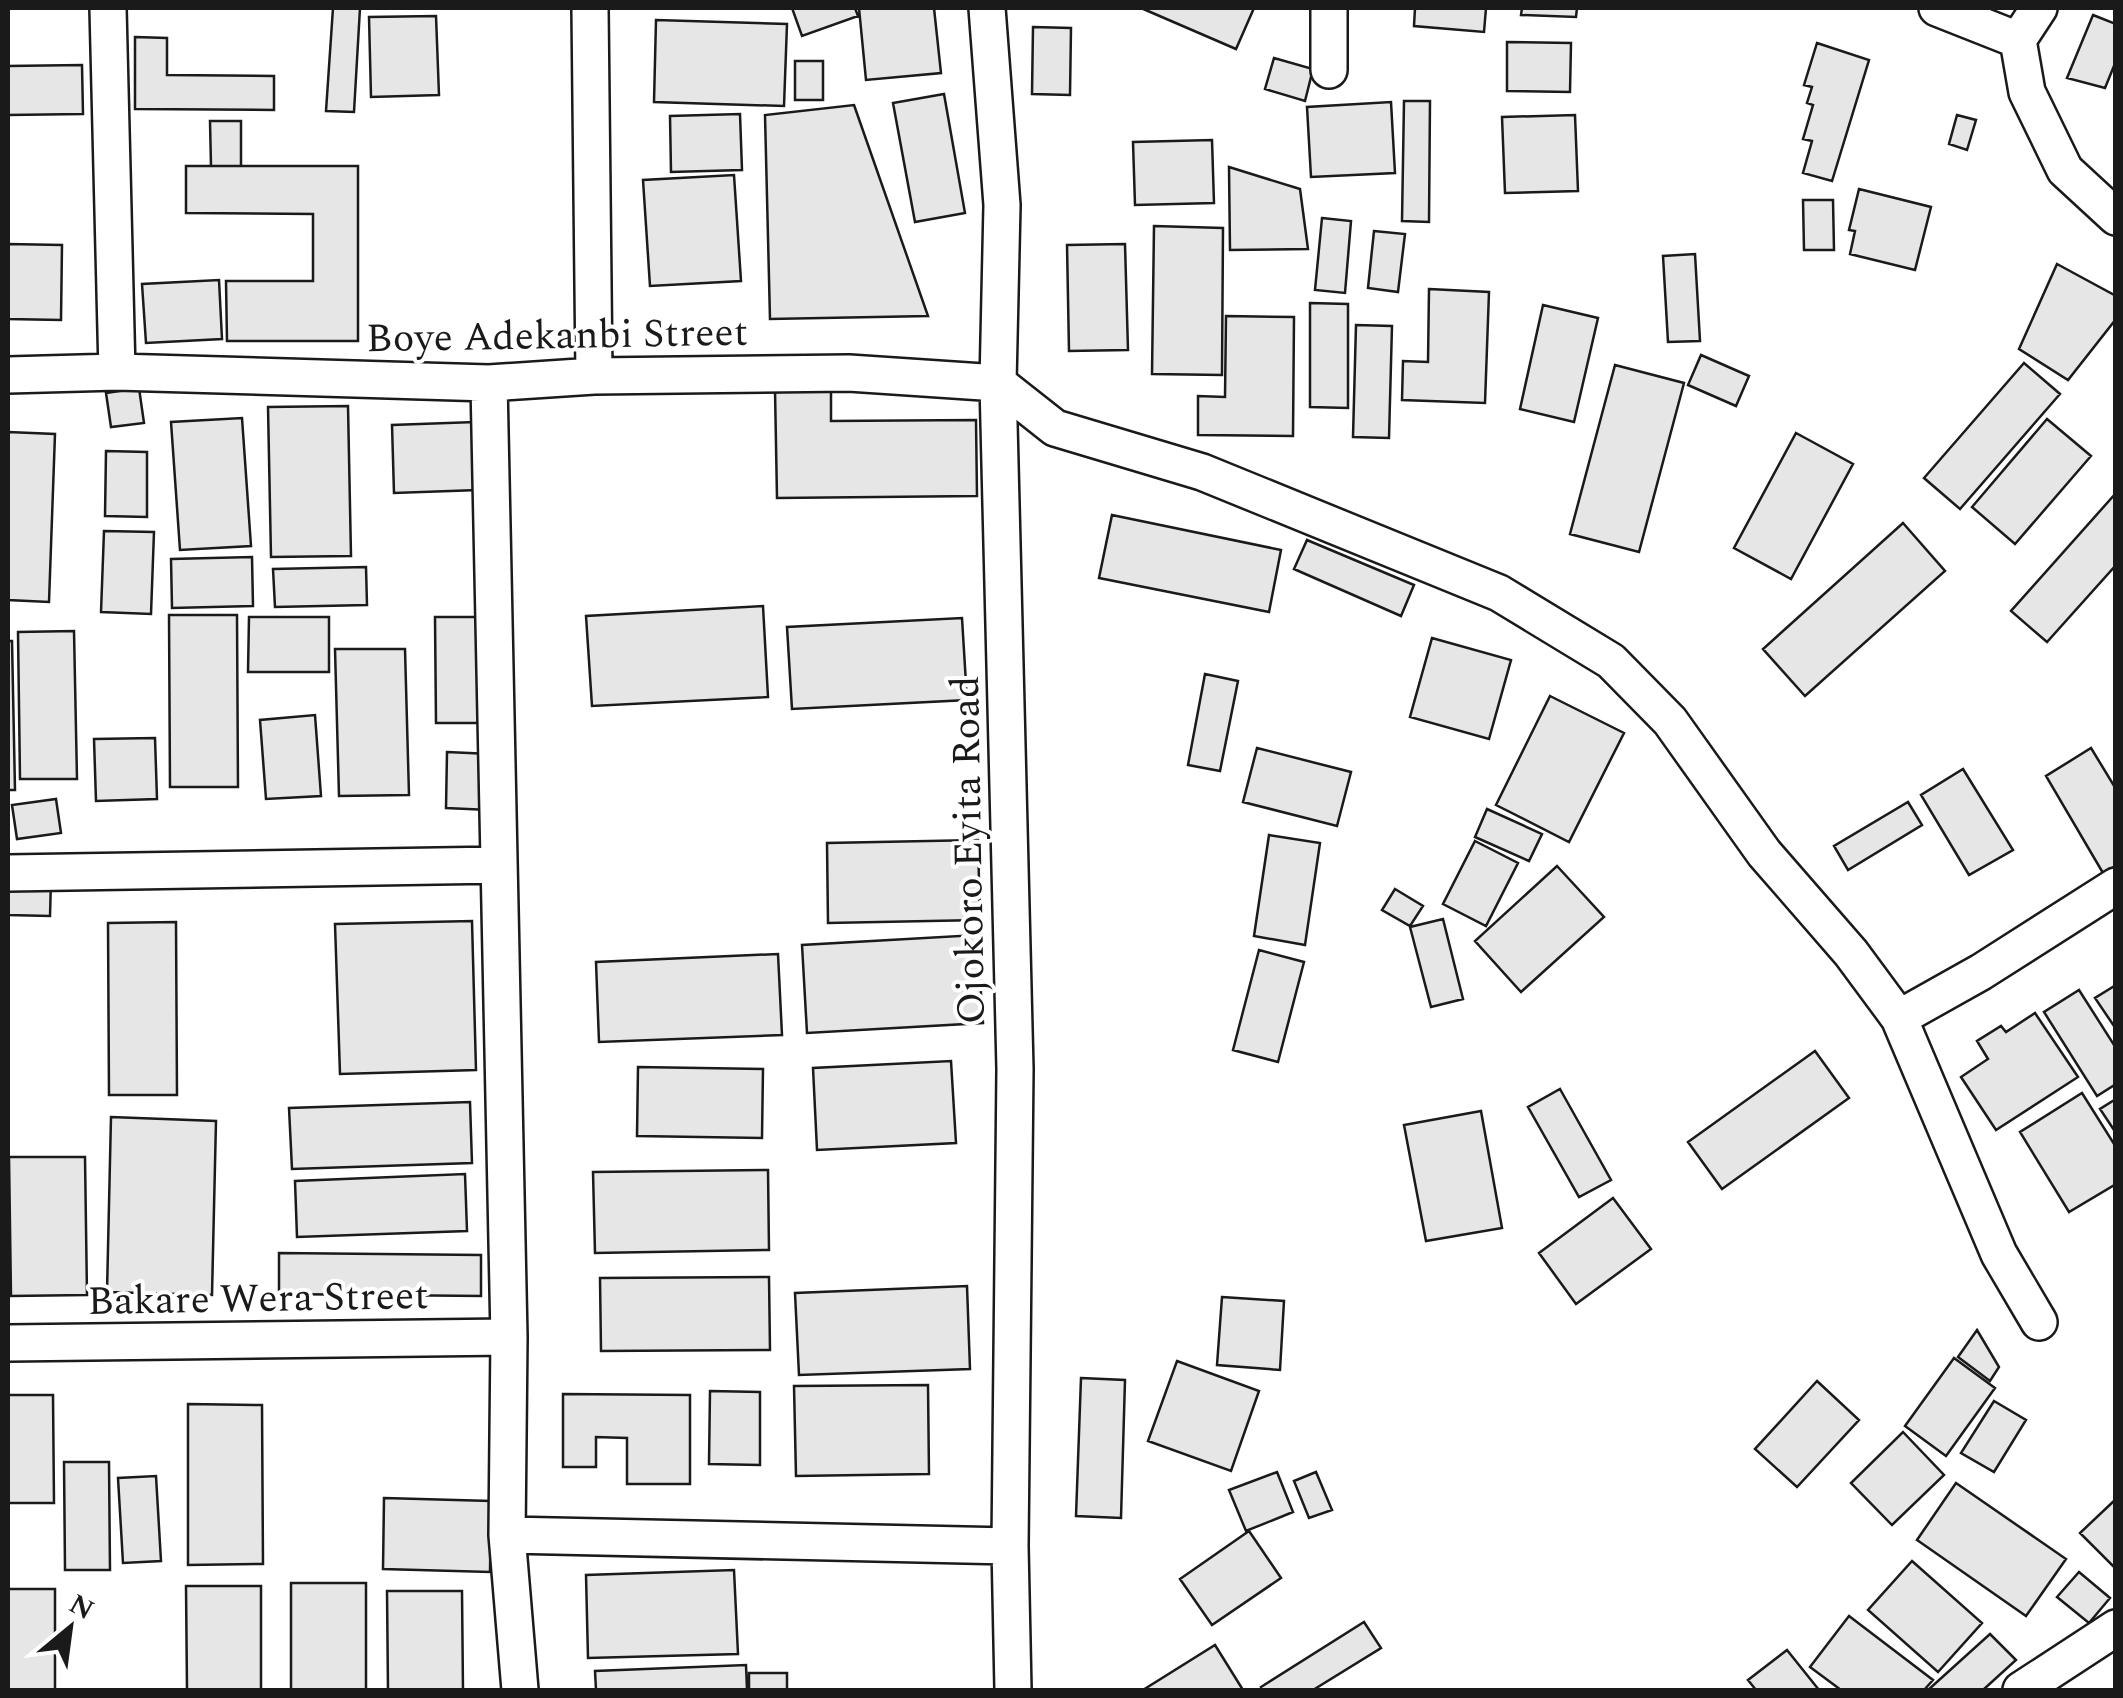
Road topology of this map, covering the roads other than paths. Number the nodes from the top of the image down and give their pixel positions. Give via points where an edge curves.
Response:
1 (108, 8) edge
2 (590, 8) edge
3 (987, 8) edge
4 (1329, 8) edge
5 (1937, 8) edge
6 (2039, 8) edge
7 (2018, 40) junction
8 (1330, 70) dead end
9 (2116, 217) edge
10 (117, 372) junction
11 (8, 375) edge
12 (594, 376) junction
13 (998, 383) junction
14 (488, 384) junction
15 (499, 864) junction
16 (8, 873) edge
17 (2116, 886) edge
18 (1899, 1018) junction
19 (2040, 1322) dead end
20 (509, 1337) junction
21 (8, 1343) edge
22 (507, 1535) junction
23 (1010, 1546) junction
24 (2116, 1628) edge
25 (520, 1690) edge
26 (1013, 1690) edge
27 (2020, 1690) edge

1 - 10 street
2 - 12 street
3 - 13 street, Ojokoro Eyita Road via 1002,205
4 - 8 street
5 - 7 street
6 - 7 street
7 - 9 street via 2027,92 2065,170
10 - 11 street, Boye Adekanbi Street
10 - 14 street, Boye Adekanbi Street
12 - 13 street, Boye Adekanbi Street via 849,373
12 - 14 street, Boye Adekanbi Street
13 - 18 street via 1055,428 1202,472 1498,593 1611,661 1670,721 1764,853
13 - 23 street, Ojokoro Eyita Road via 1015,1069
14 - 15 street
15 - 16 street
15 - 20 street
17 - 18 street
18 - 19 street via 1999,1254
20 - 21 street, Bakare Wera Street
20 - 22 street
22 - 23 street
22 - 25 street
23 - 26 street, Ojokoro Eyita Road
24 - 27 street

